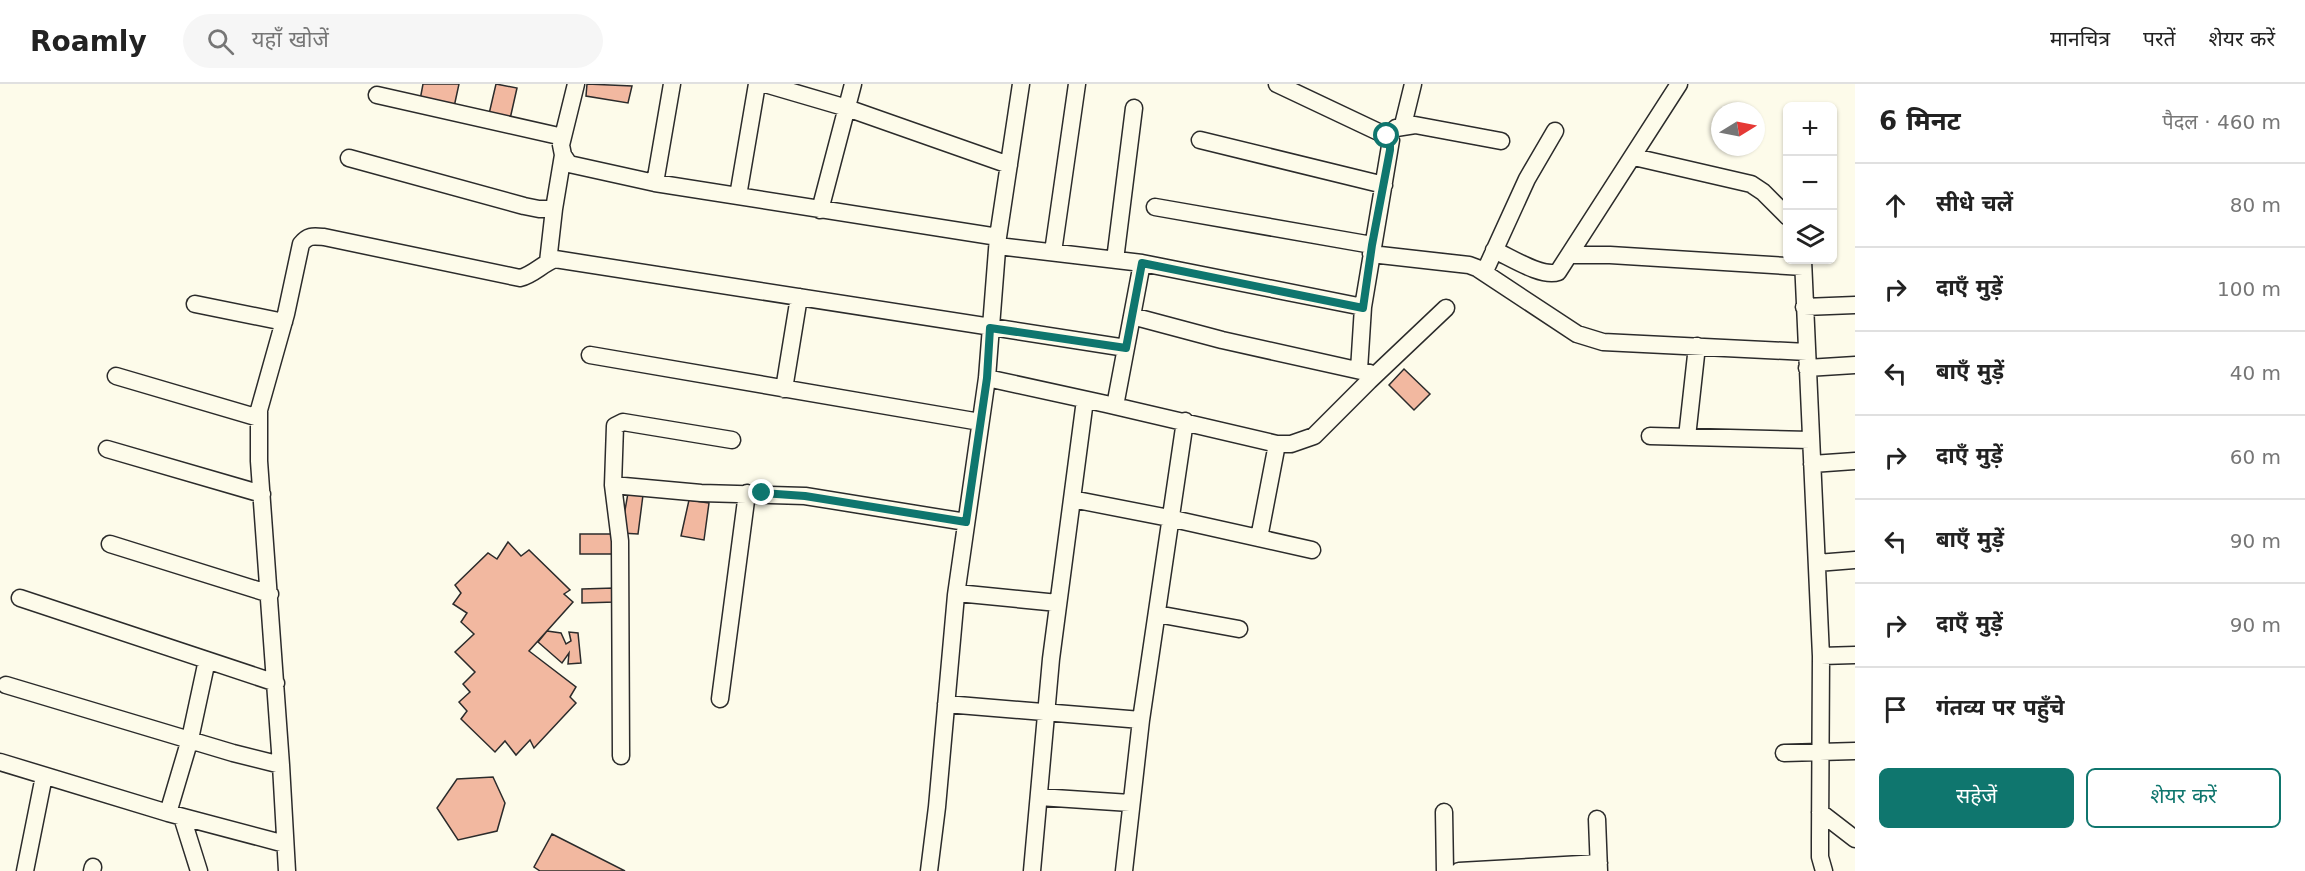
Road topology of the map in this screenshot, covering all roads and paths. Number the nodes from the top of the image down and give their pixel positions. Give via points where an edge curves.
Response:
1 (576, 84) edge
2 (672, 84) edge
3 (757, 84) edge
4 (765, 84) edge
5 (853, 84) edge
6 (1021, 84) edge
7 (1077, 84) edge
8 (1277, 84) edge
9 (1413, 84) edge
10 (1679, 84) edge
11 (377, 95) dead end
12 (847, 108) junction
13 (1134, 108) dead end
14 (1403, 125) junction
15 (1555, 131) dead end
16 (1387, 136) junction
17 (563, 137) junction
18 (1200, 141) dead end
19 (1501, 141) dead end
20 (563, 155) junction
21 (1634, 157) junction
22 (349, 158) dead end
23 (1009, 165) junction
24 (655, 183) junction
25 (1384, 185) junction
26 (738, 196) junction
27 (1155, 207) dead end
28 (554, 209) junction
29 (820, 210) junction
30 (1783, 212) edge
31 (998, 241) junction
32 (1371, 250) junction
33 (1494, 250) junction
34 (1053, 252) junction
35 (1571, 255) junction
36 (1115, 260) junction
37 (548, 262) junction
38 (1783, 262) edge
39 (1142, 263) junction
40 (1803, 264) edge
41 (1485, 271) junction
42 (799, 297) junction
43 (195, 304) dead end
44 (1855, 305) edge
45 (1804, 307) junction
46 (1363, 308) junction
47 (1446, 308) dead end
48 (1132, 316) junction
49 (284, 322) junction
50 (990, 328) junction
51 (1697, 346) junction
52 (1126, 348) junction
53 (590, 355) dead end
54 (1807, 360) junction
55 (1855, 365) edge
56 (1359, 370) junction
57 (1376, 374) junction
58 (116, 376) dead end
59 (987, 378) junction
60 (784, 389) junction
61 (1085, 400) junction
62 (1115, 406) junction
63 (259, 418) junction
64 (1185, 421) junction
65 (980, 422) junction
66 (1650, 436) dead end
67 (1687, 437) junction
68 (732, 440) dead end
69 (1810, 440) junction
70 (1277, 444) junction
71 (107, 449) dead end
72 (1855, 461) edge
73 (1812, 464) junction
74 (613, 485) junction
75 (747, 493) junction
76 (262, 494) junction
77 (1072, 499) junction
78 (1169, 518) junction
79 (966, 522) junction
80 (1259, 538) junction
81 (110, 544) dead end
82 (1312, 550) dead end
83 (1855, 560) edge
84 (1817, 563) junction
85 (957, 593) junction
86 (270, 594) junction
87 (20, 598) dead end
88 (1058, 603) junction
89 (1157, 614) junction
90 (1239, 629) dead end
91 (1855, 655) edge
92 (1821, 656) junction
93 (207, 660) junction
94 (276, 683) junction
95 (6, 685) dead end
96 (720, 699) dead end
97 (946, 704) junction
98 (1047, 713) junction
99 (1141, 720) junction
100 (190, 739) junction
101 (1821, 751) junction
102 (1855, 751) edge
103 (1784, 753) dead end
104 (621, 756) dead end
105 (0, 762) edge
106 (281, 765) junction
107 (44, 776) junction
108 (1039, 796) junction
109 (1130, 803) junction
110 (1444, 812) dead end
111 (1820, 812) junction
112 (175, 815) junction
113 (1597, 819) dead end
114 (1855, 839) edge
115 (285, 844) junction
116 (1599, 867) edge
117 (25, 871) edge
118 (200, 871) edge
119 (287, 871) edge
120 (929, 871) edge
121 (1032, 871) edge
122 (1124, 871) edge
123 (1445, 871) edge
124 (1459, 871) edge
125 (1824, 871) edge

1 - 17 street
2 - 24 street
3 - 26 street
4 - 12 street
5 - 12 street
6 - 23 street
7 - 34 street
8 - 16 street
9 - 14 street
10 - 21 street
11 - 17 street
12 - 23 street
12 - 29 street
13 - 36 street
14 - 16 street
14 - 19 street
15 - 33 street via 1527,179
16 - 25 street via 1390,150
17 - 20 street
18 - 25 street
20 - 24 street via 568,164 580,168
20 - 28 street
21 - 30 street via 1751,184
21 - 35 street
22 - 28 street via 524,206
23 - 31 street
24 - 26 street
25 - 32 street
26 - 29 street
27 - 32 street
28 - 37 street
29 - 31 street
31 - 34 street
31 - 50 street
32 - 41 street via 1469,265
32 - 46 street
33 - 35 street via 1552,274
33 - 41 street
34 - 36 street
35 - 38 street
36 - 39 street
37 - 42 street via 555,259
37 - 49 street via 520,278 306,237
39 - 46 street
39 - 48 street
40 - 45 street
41 - 51 street via 1590,339
42 - 50 street
42 - 60 street
43 - 49 street
44 - 45 street
45 - 54 street
46 - 56 street
47 - 57 street
48 - 52 street
48 - 56 street
49 - 63 street
50 - 52 street
50 - 59 street
51 - 54 street
51 - 67 street
52 - 62 street
53 - 60 street
54 - 55 street
54 - 69 street
56 - 57 street
57 - 70 street via 1314,436
58 - 63 street
59 - 61 street
59 - 65 street
60 - 65 street
61 - 62 street
61 - 77 street
62 - 64 street
63 - 76 street
64 - 70 street
64 - 78 street
65 - 79 street
66 - 67 street
67 - 69 street
68 - 74 street via 623,422 615,426
69 - 73 street
70 - 80 street
71 - 76 street
72 - 73 street
73 - 84 street
74 - 75 street
74 - 104 street via 621,551
75 - 79 street via 805,496
75 - 96 street
76 - 86 street
77 - 78 street
77 - 88 street
78 - 80 street
78 - 89 street
79 - 85 street
80 - 82 street
81 - 86 street
83 - 84 street
84 - 92 street
85 - 88 street
85 - 97 street
86 - 94 street
87 - 93 street
88 - 98 street
89 - 90 street
89 - 99 street
91 - 92 street
92 - 101 street
93 - 94 street
93 - 100 street
94 - 106 street
95 - 100 street
97 - 98 street
97 - 120 street
98 - 99 street
98 - 108 street
99 - 109 street
100 - 106 street
100 - 112 street
101 - 102 street
101 - 103 street
101 - 111 street
105 - 107 street
106 - 115 street
107 - 112 street
107 - 117 street
108 - 109 street
108 - 121 street
109 - 122 street
110 - 123 street
111 - 114 street
111 - 125 street via 1820,857
112 - 115 street
112 - 118 street
113 - 116 street
115 - 119 street
116 - 124 street

